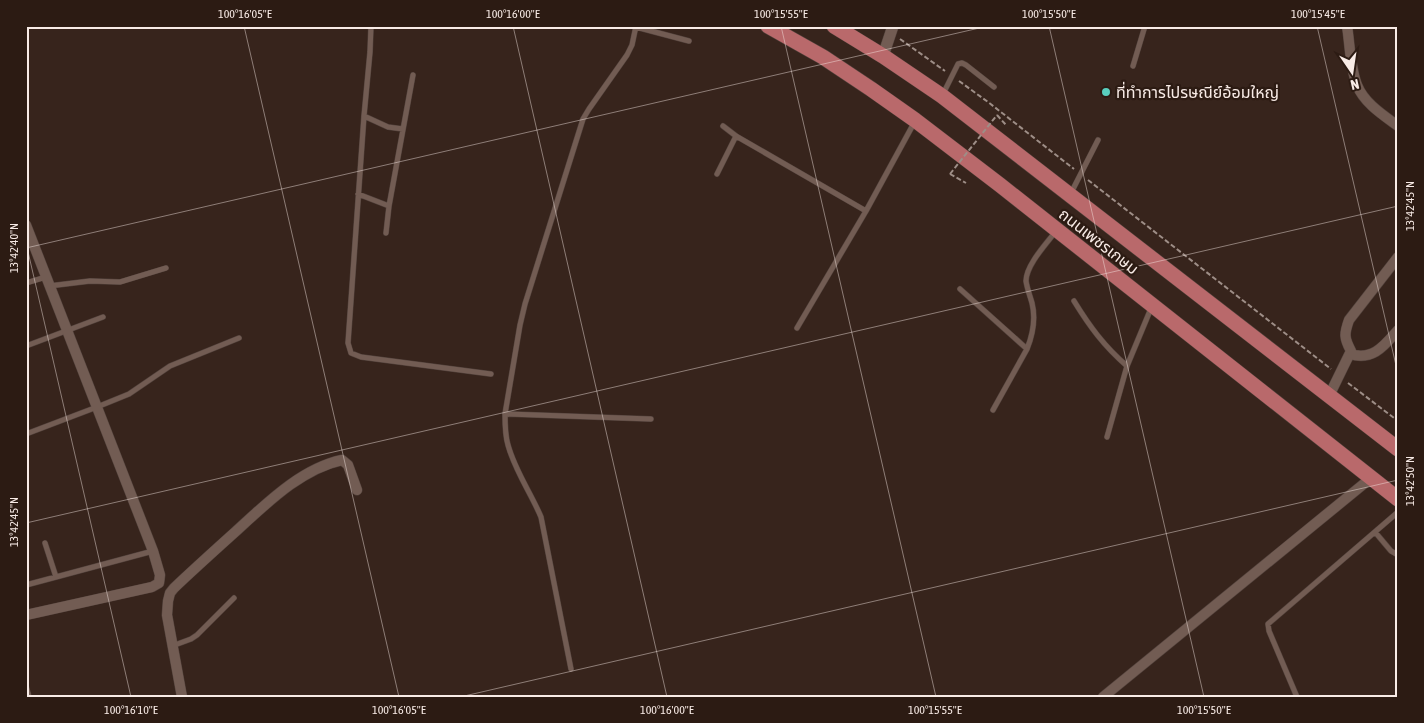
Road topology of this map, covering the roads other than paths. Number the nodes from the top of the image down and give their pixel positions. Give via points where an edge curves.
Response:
1 (371, 26) edge
2 (636, 26) edge
3 (768, 26) edge
4 (834, 26) edge
5 (893, 26) edge
6 (1145, 26) edge
7 (1348, 26) edge
8 (689, 41) dead end
9 (882, 56) junction
10 (1133, 66) dead end
11 (412, 75) dead end
12 (994, 87) dead end
13 (942, 96) junction
14 (364, 116) junction
15 (915, 120) junction
16 (723, 126) dead end
17 (1398, 126) edge
18 (403, 129) junction
19 (736, 136) junction
20 (1098, 140) dead end
21 (717, 174) dead end
22 (358, 194) junction
23 (1070, 195) junction
24 (389, 206) junction
25 (866, 212) junction
26 (26, 225) edge
27 (1056, 229) junction
28 (386, 233) dead end
29 (1398, 257) edge
30 (166, 268) dead end
31 (47, 282) junction
32 (26, 283) edge
33 (960, 289) dead end
34 (1074, 301) dead end
35 (1152, 306) junction
36 (102, 317) dead end
37 (797, 328) dead end
38 (66, 330) junction
39 (1398, 330) edge
40 (239, 338) dead end
41 (26, 346) edge
42 (1027, 349) junction
43 (1350, 354) junction
44 (1127, 366) junction
45 (491, 374) dead end
46 (1329, 396) junction
47 (97, 408) junction
48 (993, 410) dead end
49 (505, 414) junction
50 (651, 419) dead end
51 (26, 434) edge
52 (1107, 437) dead end
53 (1398, 449) edge
54 (1372, 478) junction
55 (357, 490) dead end
56 (1398, 499) edge
57 (1398, 512) edge
58 (1375, 532) junction
59 (45, 542) dead end
60 (153, 551) junction
61 (1398, 555) edge
62 (56, 577) junction
63 (159, 583) junction
64 (26, 585) edge
65 (170, 593) junction
66 (234, 598) dead end
67 (26, 615) edge
68 (172, 646) junction
69 (571, 669) dead end
70 (26, 686) edge
71 (29, 697) edge
72 (182, 697) edge
73 (1103, 697) edge
74 (1297, 697) edge

1 - 14 lane
2 - 8 lane
2 - 49 lane via 627,55 583,119 525,304
3 - 15 main road, ถนนเพชรเกษม via 831,63
4 - 9 main road, ถนนเพชรเกษม
5 - 9 street
6 - 10 lane
7 - 17 street via 1357,85 1365,98
9 - 13 main road, ถนนเพชรเกษม
11 - 18 lane
12 - 13 lane via 962,63 958,64
13 - 23 main road, ถนนเพชรเกษม
14 - 18 lane via 388,127
14 - 22 lane
15 - 25 lane
15 - 27 main road, ถนนเพชรเกษม
16 - 19 lane
18 - 24 lane
19 - 21 lane
19 - 25 lane
20 - 23 lane
22 - 24 lane
22 - 45 lane via 348,343 352,353 361,358
23 - 46 main road, ถนนเพชรเกษม
24 - 28 lane
25 - 37 lane
26 - 31 street
27 - 35 main road, ถนนเพชรเกษม
27 - 42 lane via 1028,271 1026,280 1034,317
29 - 43 street via 1349,320 1345,332
30 - 31 lane via 120,282
31 - 32 lane
31 - 38 street
33 - 42 lane
34 - 44 lane via 1102,343
35 - 44 lane
35 - 54 main road, ถนนเพชรเกษม
36 - 38 lane
38 - 41 lane
38 - 47 street
39 - 43 street via 1378,351 1367,356
40 - 47 lane via 170,366 129,394
42 - 48 lane
43 - 46 street
44 - 52 lane
46 - 53 main road, ถนนเพชรเกษม
47 - 51 lane
47 - 60 street
49 - 50 lane
49 - 69 lane via 511,455 541,518
54 - 56 main road, ถนนเพชรเกษม
54 - 73 street
55 - 65 street via 348,465 342,460 329,462 273,497
57 - 58 lane
58 - 61 lane
58 - 74 lane via 1268,624
59 - 62 lane
60 - 62 lane
60 - 63 street
62 - 64 lane
63 - 65 street
63 - 67 street
65 - 68 street via 167,615
66 - 68 lane via 197,635
68 - 72 street
70 - 71 lane

